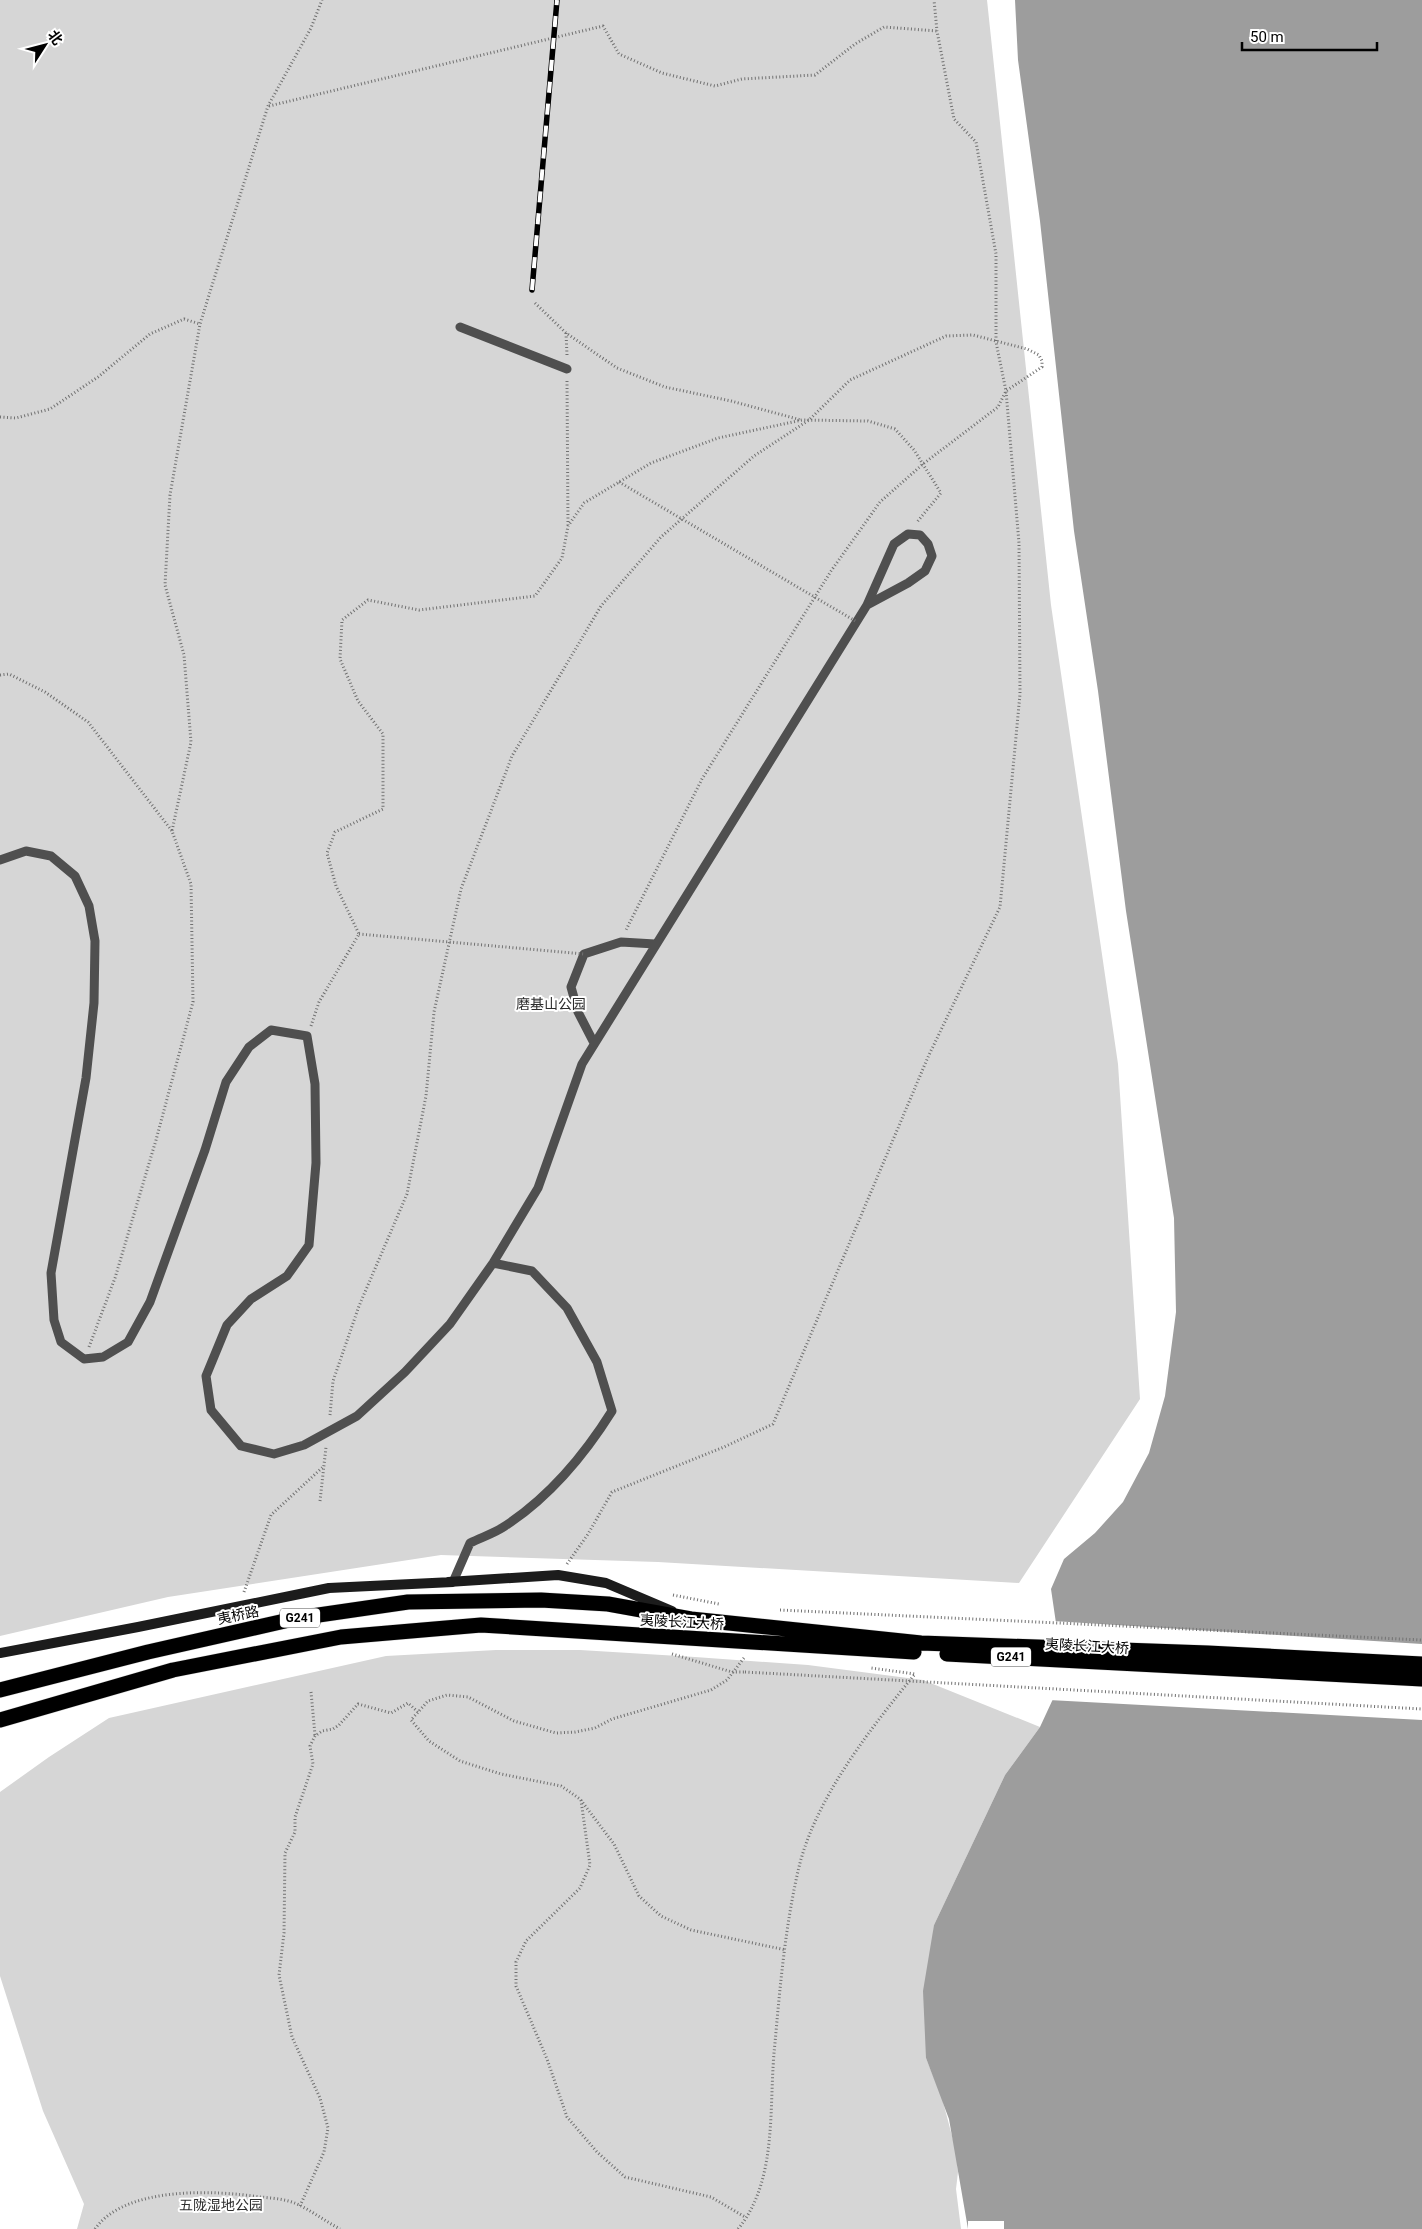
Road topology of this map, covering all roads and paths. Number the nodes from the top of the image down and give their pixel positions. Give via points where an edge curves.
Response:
1 (322, 0) edge
2 (934, 0) edge
3 (937, 31) junction
4 (268, 106) junction
5 (535, 303) dead end
6 (200, 324) junction
7 (460, 328) dead end
8 (566, 333) junction
9 (996, 342) junction
10 (567, 369) junction
11 (1006, 391) junction
12 (0, 417) edge
13 (802, 420) junction
14 (809, 420) junction
15 (923, 464) junction
16 (619, 482) junction
17 (568, 526) junction
18 (908, 534) junction
19 (867, 606) junction
20 (857, 622) junction
21 (0, 674) edge
22 (172, 832) junction
23 (0, 860) edge
24 (359, 934) junction
25 (621, 942) junction
26 (654, 944) junction
27 (584, 954) junction
28 (307, 1036) junction
29 (594, 1043) junction
30 (493, 1263) junction
31 (84, 1359) junction
32 (328, 1432) junction
33 (324, 1466) junction
34 (320, 1501) dead end
35 (558, 1575) junction
36 (440, 1582) junction
37 (453, 1582) joint
38 (608, 1604) joint
39 (239, 1606) junction
40 (773, 1610) dead end
41 (691, 1619) junction
42 (1422, 1640) edge
43 (0, 1653) edge
44 (752, 1656) dead end
45 (1422, 1664) edge
46 (863, 1666) dead end
47 (745, 1672) dead end
48 (1422, 1679) edge
49 (0, 1690) edge
50 (311, 1692) dead end
51 (1422, 1709) edge
52 (418, 1712) junction
53 (0, 1720) edge
54 (315, 1736) junction
55 (580, 1799) junction
56 (786, 1950) junction
57 (300, 2206) junction
58 (745, 2217) junction
59 (95, 2229) edge
60 (340, 2229) edge
61 (738, 2229) edge

1 - 4 path via 311,28
2 - 3 path
3 - 4 path via 884,27 854,44 815,75 742,79 715,86 662,73 619,54 604,26
3 - 9 path via 954,119 976,142 996,254
4 - 6 path
5 - 8 path
6 - 12 path via 184,319 150,334 98,377 50,409 16,418
6 - 22 path via 170,495 165,575 184,655 191,742
7 - 10 lane
8 - 10 path
8 - 13 path via 616,368 665,387
9 - 11 path
9 - 11 path via 1027,349 1039,355 1042,361 1042,367
9 - 14 path via 973,335 946,336 850,380
10 - 17 path
11 - 15 path via 998,407
11 - 35 path via 1019,543 1020,694 1000,908 928,1057 773,1424 612,1492 588,1534
13 - 14 path
13 - 16 path via 718,438 651,463
14 - 15 path via 868,421 895,429
14 - 32 path via 754,456 661,537 601,606 512,756 461,889 434,1012 426,1096 407,1194 359,1306 334,1381
15 - 18 path via 941,493
15 - 25 path via 880,502 831,571 702,779
16 - 17 path via 584,503
16 - 20 path, bridge
17 - 24 path via 562,558 535,596 419,610 368,600 342,620 340,659 358,701 382,734 383,809 335,832 327,853 336,886
18 - 19 lane via 894,544
18 - 19 lane via 920,534 928,544 932,556 925,571
19 - 20 lane
20 - 26 lane
21 - 22 path via 9,674 45,692 88,722
22 - 31 path via 191,884 193,1002 120,1260
23 - 31 lane via 26,851 51,856 75,876 89,906 95,941 94,1002 86,1078 50,1273 54,1320 61,1342
24 - 27 path, bridge
24 - 28 path via 319,1002
25 - 26 lane
25 - 27 lane
26 - 29 lane
27 - 29 lane via 571,987 578,1012
28 - 31 lane via 271,1030 250,1047 226,1082 150,1302 128,1342 103,1357
28 - 32 lane via 316,1084 316,1163 309,1245 287,1276 251,1299 227,1325 206,1376 211,1410 241,1446 274,1454 304,1445
29 - 30 lane via 582,1064 538,1188
30 - 32 lane via 450,1324 405,1372 357,1416
30 - 37 lane via 532,1271 567,1308 597,1362 612,1411 595,1438 543,1497 505,1527 470,1543
32 - 33 path
33 - 34 path
33 - 39 path via 271,1515
35 - 36 street
35 - 41 street via 606,1583
36 - 37 street
36 - 39 street via 329,1588
38 - 41 highway, 夷陵长江大桥 / G241
38 - 49 highway, 夷桥路 / G241 via 541,1600 408,1602 289,1620
39 - 43 street
40 - 42 path
41 - 45 highway, 夷陵长江大桥 / G241 via 921,1643
44 - 52 path via 745,1657 727,1680 711,1690 575,1732 556,1733 514,1721 468,1697 447,1695 428,1701
46 - 56 path via 915,1674 858,1748 815,1824 800,1863
47 - 51 path, bridge
48 - 53 highway, 夷陵长江大桥 / G241 via 1165,1667 481,1625 341,1637 173,1670
50 - 54 path
52 - 54 path via 408,1702 391,1713 358,1704 339,1725
52 - 55 path via 411,1720 428,1741 460,1761 501,1774 561,1786
54 - 57 path via 310,1746 313,1764 295,1817 295,1832 285,1854 284,1933 279,1975 292,2037 320,2098 328,2128 324,2152
55 - 56 path via 614,1844 639,1896 661,1916 691,1930
55 - 58 path via 590,1864 580,1888 526,1941 516,1962 516,1986 567,2117 597,2152 625,2177 711,2198
56 - 58 path via 774,2044 768,2149 762,2183
57 - 59 path via 272,2198 195,2191 126,2206 105,2218
57 - 60 path
58 - 61 path

